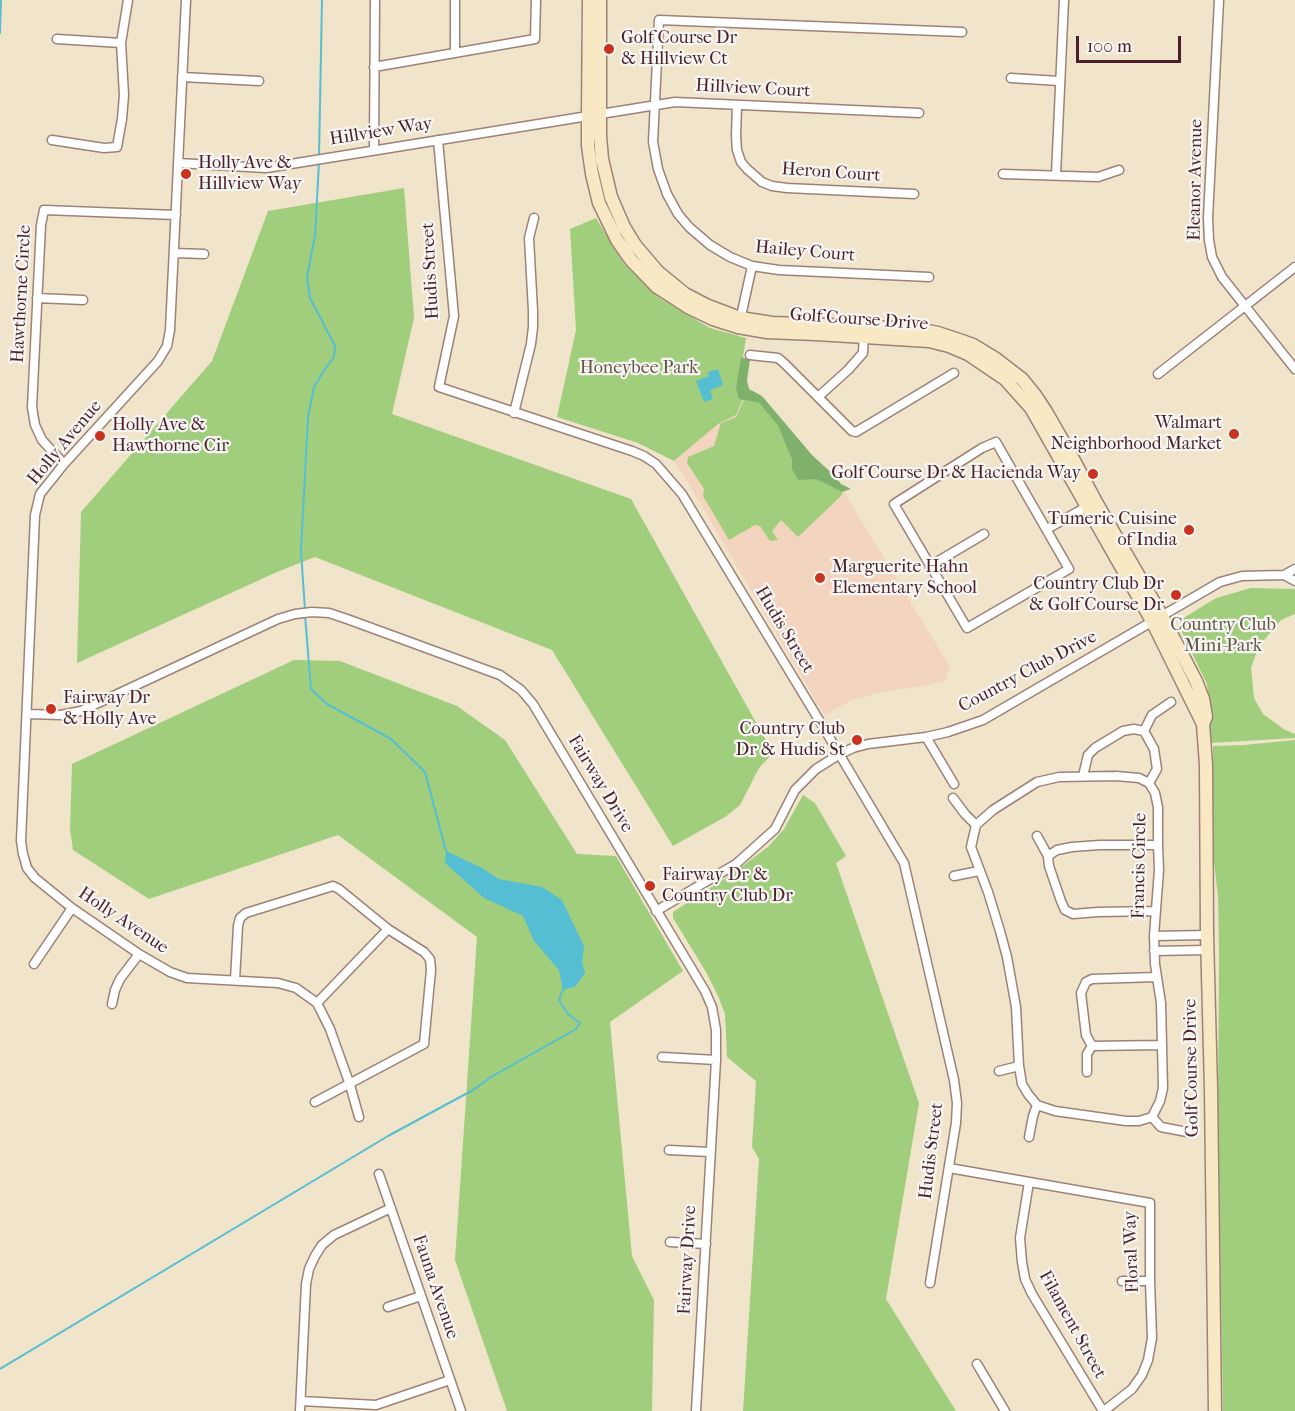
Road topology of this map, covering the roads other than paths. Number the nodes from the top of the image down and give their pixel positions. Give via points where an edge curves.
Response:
1 (128, 0) edge
2 (186, 0) edge
3 (375, 0) edge
4 (455, 0) edge
5 (536, 0) edge
6 (589, 0) edge
7 (600, 0) edge
8 (1064, 0) edge
9 (1219, 0) edge
10 (963, 32) dead end
11 (57, 39) dead end
12 (121, 43) junction
13 (454, 53) junction
14 (374, 67) junction
15 (182, 77) junction
16 (1011, 78) dead end
17 (259, 81) dead end
18 (1059, 81) junction
19 (655, 104) junction
20 (737, 105) junction
21 (919, 113) dead end
22 (594, 115) junction
23 (52, 140) dead end
24 (438, 140) junction
25 (374, 150) junction
26 (178, 162) junction
27 (1119, 170) dead end
28 (1003, 174) dead end
29 (1056, 175) junction
30 (914, 194) dead end
31 (176, 215) junction
32 (534, 218) dead end
33 (174, 253) junction
34 (204, 254) dead end
35 (752, 266) junction
36 (1295, 267) edge
37 (929, 277) dead end
38 (37, 298) junction
39 (83, 300) dead end
40 (1245, 307) junction
41 (739, 322) junction
42 (864, 332) junction
43 (750, 355) dead end
44 (1295, 369) edge
45 (954, 373) dead end
46 (1158, 374) dead end
47 (818, 397) junction
48 (514, 413) junction
49 (64, 464) junction
50 (1086, 507) junction
51 (1047, 529) junction
52 (984, 534) dead end
53 (930, 566) junction
54 (1295, 569) edge
55 (1284, 575) junction
56 (1295, 581) edge
57 (1157, 619) junction
58 (1171, 702) dead end
59 (27, 714) junction
60 (1144, 731) junction
61 (926, 737) junction
62 (840, 754) junction
63 (1083, 776) junction
64 (1149, 783) junction
65 (954, 784) dead end
66 (953, 798) dead end
67 (976, 825) junction
68 (1037, 836) dead end
69 (1158, 845) junction
70 (1048, 856) junction
71 (979, 871) junction
72 (954, 876) dead end
73 (72, 908) junction
74 (656, 911) junction
75 (1156, 911) junction
76 (388, 929) junction
77 (1207, 935) junction
78 (1154, 936) junction
79 (1207, 950) junction
80 (1154, 951) junction
81 (139, 954) junction
82 (34, 964) dead end
83 (1157, 977) junction
84 (235, 980) junction
85 (317, 1003) junction
86 (112, 1004) dead end
87 (1161, 1045) junction
88 (1092, 1046) junction
89 (662, 1057) dead end
90 (716, 1060) junction
91 (1019, 1066) junction
92 (999, 1071) dead end
93 (1087, 1072) dead end
94 (350, 1085) junction
95 (315, 1102) dead end
96 (1036, 1105) junction
97 (359, 1117) dead end
98 (1152, 1117) junction
99 (1187, 1132) dead end
100 (1029, 1137) dead end
101 (669, 1150) dead end
102 (710, 1152) junction
103 (949, 1168) junction
104 (379, 1174) dead end
105 (1029, 1182) junction
106 (391, 1208) junction
107 (670, 1242) dead end
108 (705, 1244) junction
109 (1122, 1281) dead end
110 (1150, 1281) junction
111 (930, 1283) dead end
112 (421, 1296) junction
113 (388, 1307) dead end
114 (977, 1364) dead end
115 (450, 1380) junction
116 (301, 1401) junction
117 (376, 1408) edge
118 (300, 1411) edge
119 (460, 1411) edge
120 (696, 1411) edge
121 (1005, 1411) edge
122 (1103, 1411) edge
123 (1215, 1411) edge

1 - 12 street
2 - 15 street, Holly Avenue
3 - 14 street
4 - 13 street
5 - 13 street via 535,39
6 - 22 street, Golf Course Drive
7 - 22 street, Golf Course Drive
8 - 18 street
9 - 40 street, Eleanor Avenue via 1209,240 1222,277
10 - 19 street, Hailey Court via 659,20
11 - 12 street
12 - 23 street via 124,95 117,147
13 - 14 street
14 - 25 street
15 - 17 street
15 - 26 street, Holly Avenue
16 - 18 street
18 - 29 street
19 - 20 street, Hillview Court
19 - 22 street, Hillview Court
19 - 35 street, Hailey Court via 653,142 666,194 678,214 710,245
20 - 21 street, Hillview Court
20 - 30 street, Heron Court via 737,150 741,162 762,182 787,188
22 - 24 street, Hillview Way
22 - 41 street, Golf Course Drive via 588,146 599,203 631,261 657,287 688,307 714,319
24 - 25 street, Hillview Way
24 - 48 street, Hudis Street via 454,316 439,387
25 - 26 street, Hillview Way via 266,168
26 - 31 street, Holly Avenue
27 - 29 street via 1098,177
28 - 29 street
31 - 33 street, Holly Avenue
31 - 38 street, Hawthorne Circle via 44,210
32 - 48 street via 529,238 533,327
33 - 34 street
33 - 49 street, Holly Avenue via 166,346 158,361
35 - 37 street, Hailey Court
35 - 41 street
36 - 40 street
38 - 39 street
38 - 49 street, Hawthorne Circle via 32,406 35,425 42,440
40 - 44 street, Eleanor Avenue
40 - 46 street
41 - 42 street, Golf Course Drive via 767,333
42 - 47 street via 863,353
42 - 50 street, Golf Course Drive via 949,346 1005,380 1031,408
42 - 57 street, Golf Course Drive via 917,329 956,338 996,359 1022,380 1050,418
43 - 47 street via 777,358
45 - 47 street via 856,432
48 - 62 street, Hudis Street via 632,451 656,464 670,478
49 - 59 street, Holly Avenue via 40,494 35,515
50 - 51 street
50 - 57 street, Golf Course Drive
51 - 53 street via 1069,569 967,628
51 - 53 street via 996,442 894,504
52 - 53 street
54 - 55 street, Country Club Drive
55 - 56 street, Country Club Drive
55 - 57 street, Country Club Drive via 1242,576 1220,582
57 - 61 street, Country Club Drive via 983,720
57 - 77 street, Golf Course Drive via 1203,724
58 - 60 street via 1152,715
59 - 73 street, Holly Avenue via 23,854 35,878
59 - 74 street, Fairway Drive via 61,716 81,711 278,619 329,613 500,675 521,690
60 - 63 street via 1123,731 1095,748 1088,755
60 - 64 street via 1154,749 1157,769
61 - 62 street, Country Club Drive via 868,744
61 - 65 street
62 - 74 street, Country Club Drive via 809,775 795,790 775,829 736,864
62 - 103 street, Hudis Street via 904,863 954,1080 956,1123
63 - 64 street via 1139,778
63 - 67 street via 1037,782
64 - 69 street, Francis Circle via 1158,807
66 - 67 street
67 - 71 street via 971,847
68 - 70 street
69 - 70 street via 1072,847
69 - 75 street, Francis Circle
70 - 75 street via 1061,901 1073,914
71 - 72 street
71 - 91 street via 1007,957 1016,1007
73 - 81 street, Holly Avenue
73 - 82 street
74 - 90 street, Fairway Drive via 712,1007
75 - 78 street, Francis Circle
76 - 84 street via 333,886 246,913 238,926
76 - 85 street
76 - 94 street via 429,959 424,1044
77 - 78 street
77 - 79 street, Golf Course Drive
78 - 80 street, Francis Circle
79 - 80 street
79 - 123 street, Golf Course Drive
80 - 83 street, Francis Circle
81 - 84 street, Holly Avenue via 187,978
81 - 86 street via 120,979
83 - 87 street, Francis Circle
83 - 88 street via 1086,982 1081,993 1086,1035
84 - 85 street, Holly Avenue via 296,988
85 - 94 street
87 - 88 street
87 - 98 street, Francis Circle via 1163,1088
88 - 93 street via 1087,1054
89 - 90 street
90 - 102 street, Fairway Drive
91 - 92 street
91 - 96 street via 1022,1083
94 - 95 street
94 - 97 street
96 - 98 street via 1126,1121
96 - 100 street
98 - 99 street via 1161,1127
101 - 102 street
102 - 108 street, Fairway Drive
103 - 105 street, Floral Way
103 - 111 street, Hudis Street
104 - 106 street, Fauna Avenue
105 - 110 street, Floral Way via 1150,1203
105 - 122 street, Filament Street via 1020,1238 1025,1279
106 - 112 street, Fauna Avenue
106 - 116 street via 334,1235 315,1256 306,1284
107 - 108 street
108 - 120 street, Fairway Drive
109 - 110 street
110 - 122 street, Floral Way via 1152,1338 1148,1360 1132,1389
112 - 113 street
112 - 115 street, Fauna Avenue
114 - 121 street
115 - 117 street
115 - 119 street, Fauna Avenue
116 - 117 street
116 - 118 street

